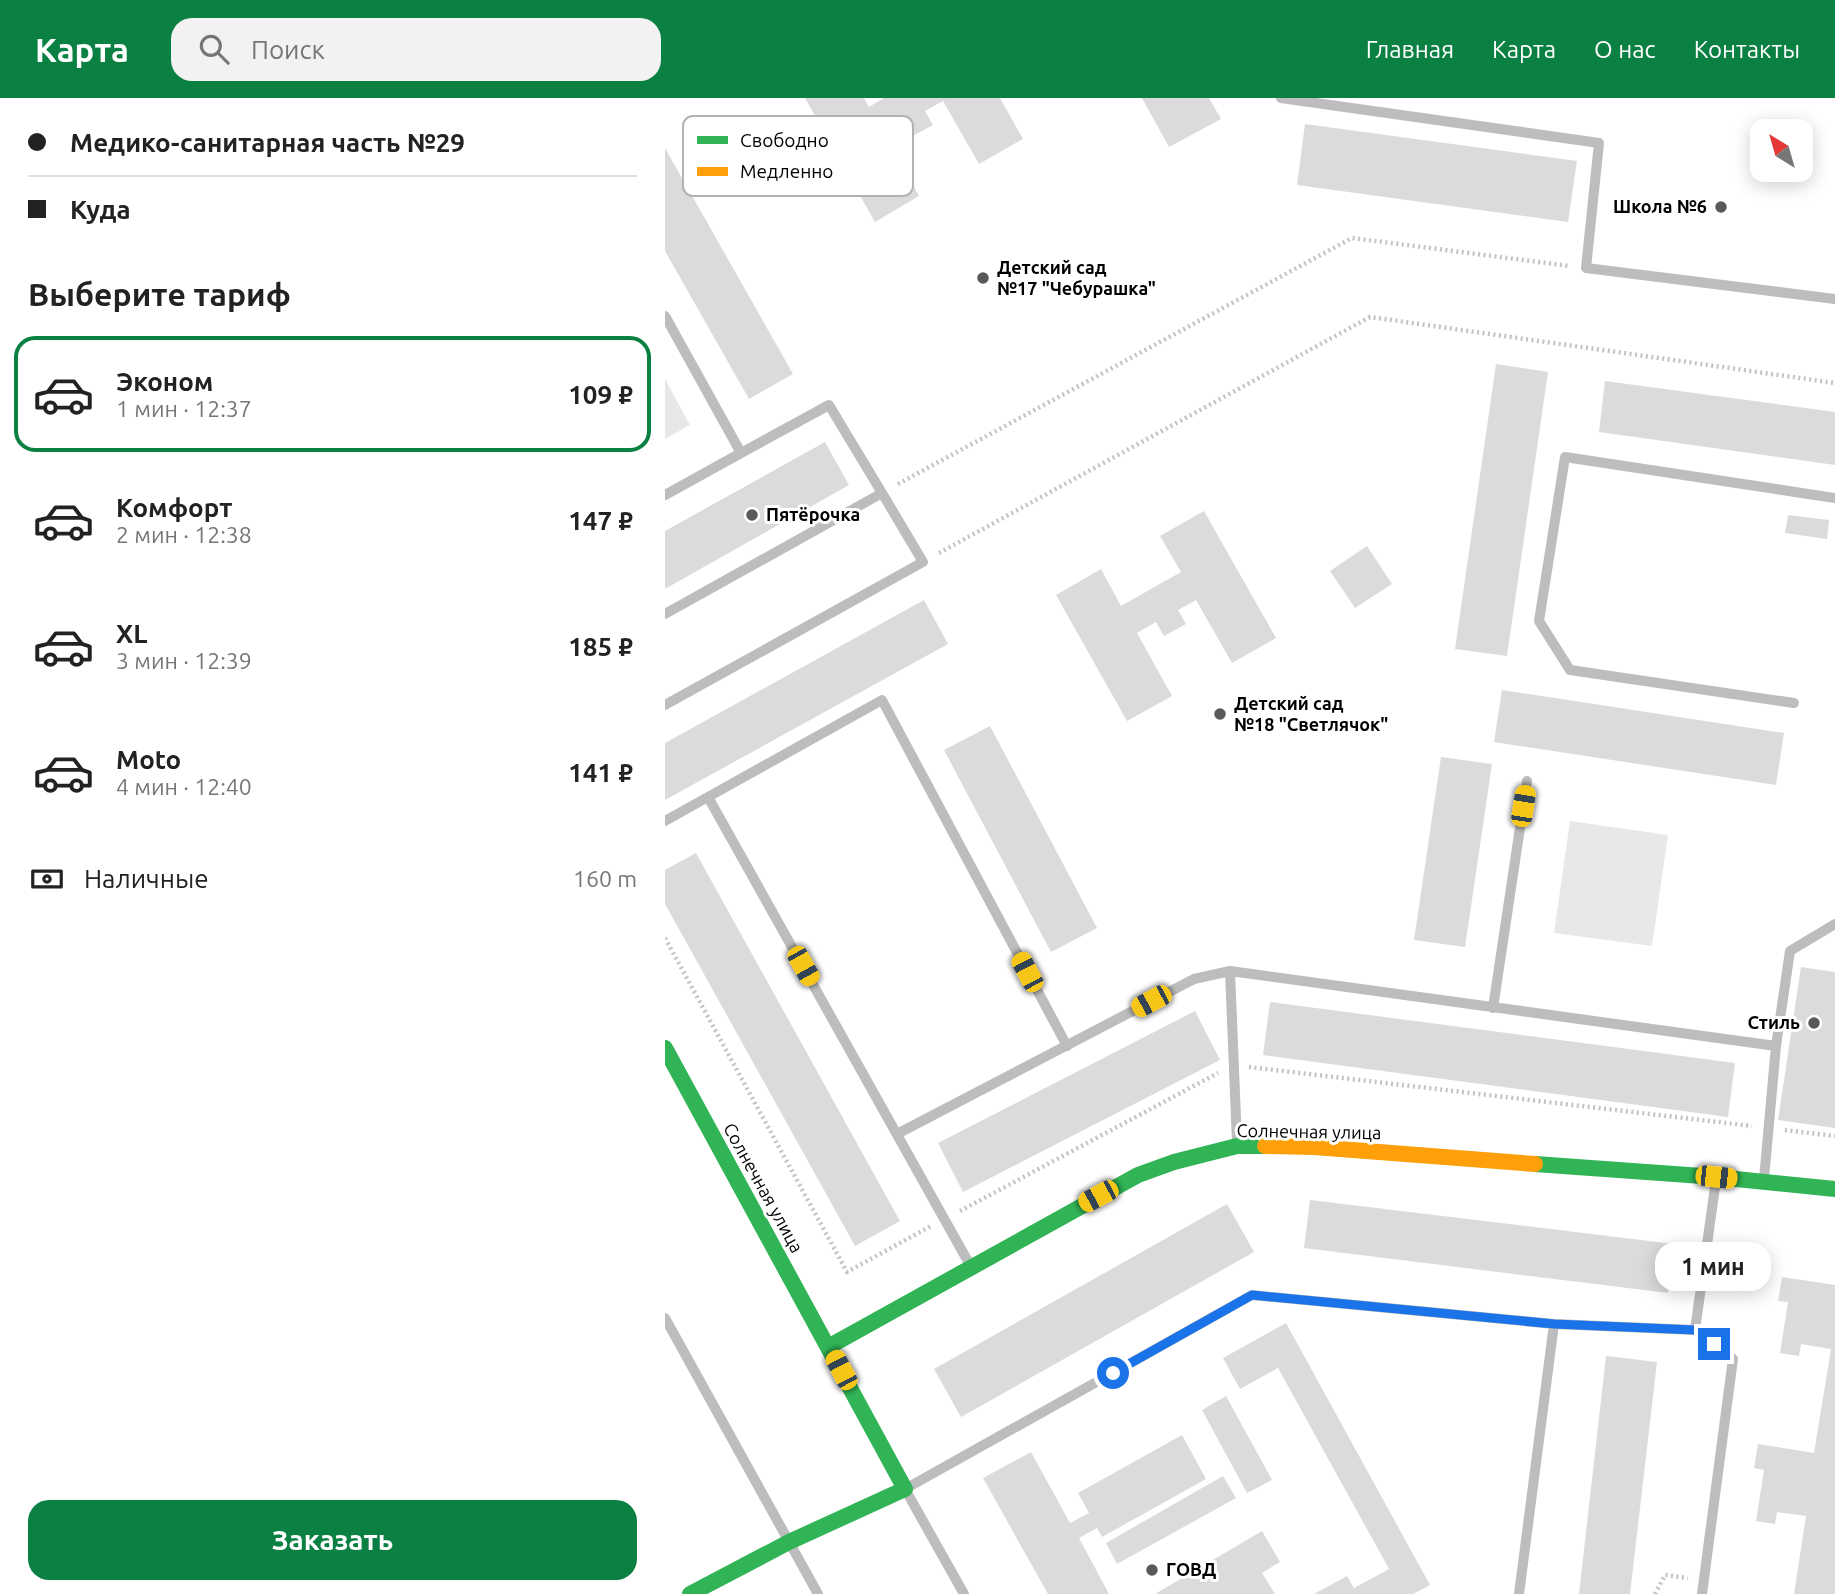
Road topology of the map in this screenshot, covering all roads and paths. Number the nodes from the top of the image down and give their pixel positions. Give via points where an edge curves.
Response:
1 (1281, 98) edge
2 (1586, 268) junction
3 (1835, 299) edge
4 (665, 316) edge
5 (1835, 383) edge
6 (741, 453) junction
7 (882, 493) junction
8 (665, 495) edge
9 (1835, 498) edge
10 (922, 562) junction
11 (665, 614) edge
12 (1794, 703) dead end
13 (665, 705) edge
14 (1527, 781) dead end
15 (708, 797) junction
16 (665, 821) edge
17 (1835, 925) edge
18 (665, 938) edge
19 (1230, 971) junction
20 (1493, 1008) junction
21 (1067, 1046) junction
22 (1776, 1046) junction
23 (665, 1048) edge
24 (1234, 1065) junction
25 (1768, 1128) junction
26 (897, 1134) junction
27 (1835, 1136) edge
28 (1237, 1146) junction
29 (1716, 1177) junction
30 (1763, 1182) junction
31 (1835, 1189) edge
32 (944, 1219) junction
33 (972, 1267) junction
34 (665, 1318) edge
35 (1554, 1324) junction
36 (1695, 1330) junction
37 (828, 1347) junction
38 (905, 1489) junction
39 (789, 1542) junction
40 (1704, 1580) junction
41 (690, 1594) edge
42 (818, 1594) edge
43 (964, 1594) edge
44 (1519, 1594) edge
45 (1655, 1594) edge
46 (1702, 1594) edge

1 - 2 lane via 1599,143
2 - 3 lane
2 - 7 path via 1352,238
4 - 6 lane
5 - 10 path via 1370,317
6 - 7 lane via 829,405
6 - 8 lane
7 - 10 lane
7 - 11 lane
9 - 12 lane via 1565,457 1539,621 1570,670
10 - 13 lane
14 - 20 lane
15 - 16 lane
15 - 21 lane via 882,700
15 - 26 lane
17 - 22 lane via 1790,951
18 - 32 path via 847,1272
19 - 20 lane
19 - 21 lane via 1194,979
19 - 24 lane
20 - 22 lane
21 - 26 lane
22 - 25 lane
23 - 37 street, Солнечная улица
24 - 25 path
24 - 28 lane
24 - 32 path
25 - 27 path
25 - 30 lane
26 - 32 lane
28 - 29 street, Солнечная улица via 1314,1147
28 - 33 street, Солнечная улица via 1138,1175
29 - 30 street, Солнечная улица
29 - 36 lane
30 - 31 street, Солнечная улица
32 - 33 lane
33 - 37 street, Солнечная улица
34 - 39 lane
35 - 36 lane
35 - 38 lane via 1252,1295
35 - 44 lane
36 - 40 lane via 1733,1359
37 - 38 street, Солнечная улица
38 - 39 street
38 - 43 lane, Солнечная улица
39 - 41 street
39 - 42 lane
40 - 45 path via 1665,1575
40 - 46 lane

